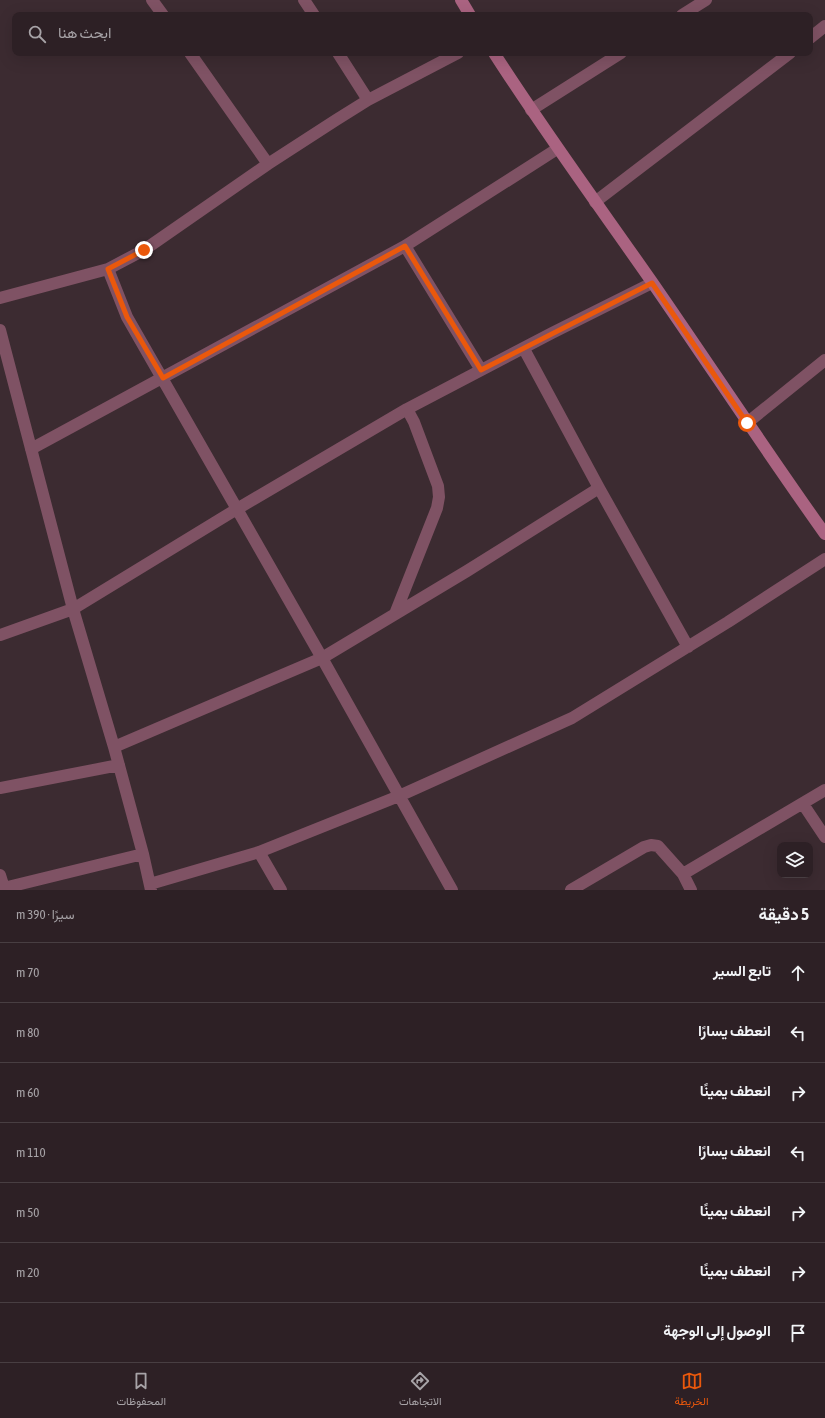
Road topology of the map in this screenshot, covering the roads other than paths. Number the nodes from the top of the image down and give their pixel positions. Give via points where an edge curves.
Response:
1 (152, 0) edge
2 (304, 0) edge
3 (461, 0) edge
4 (706, 0) edge
5 (161, 12) edge
6 (312, 12) edge
7 (468, 12) edge
8 (687, 12) edge
9 (825, 26) edge
10 (813, 36) edge
11 (192, 56) edge
12 (340, 56) edge
13 (452, 56) edge
14 (496, 56) edge
15 (616, 56) edge
16 (786, 56) edge
17 (368, 100) junction
18 (531, 110) junction
19 (557, 149) junction
20 (268, 164) junction
21 (595, 202) junction
22 (405, 246) junction
23 (108, 269) junction
24 (652, 283) junction
25 (0, 298) edge
26 (0, 330) edge
27 (524, 349) junction
28 (825, 360) edge
29 (481, 370) junction
30 (163, 378) junction
31 (407, 409) junction
32 (747, 423) junction
33 (31, 449) junction
34 (599, 488) junction
35 (237, 509) junction
36 (825, 534) edge
37 (825, 559) edge
38 (73, 609) junction
39 (395, 614) junction
40 (0, 635) edge
41 (688, 647) junction
42 (322, 658) junction
43 (114, 746) junction
44 (119, 765) junction
45 (0, 788) edge
46 (825, 790) edge
47 (399, 796) junction
48 (803, 804) junction
49 (825, 837) edge
50 (259, 852) junction
51 (143, 854) junction
52 (683, 874) junction
53 (0, 875) edge
54 (150, 887) edge
55 (2, 889) edge
56 (281, 890) edge
57 (452, 890) edge
58 (571, 890) edge
59 (691, 890) edge

1 - 5 street
2 - 6 street
3 - 7 main road
4 - 8 street
9 - 10 street
11 - 20 street
12 - 17 street
13 - 17 street
14 - 18 main road
15 - 18 street
16 - 21 street
17 - 20 street
18 - 19 main road
19 - 21 main road
19 - 22 street
20 - 23 street via 144,250
21 - 24 main road
22 - 29 street
22 - 30 street
23 - 25 street
23 - 30 street via 127,317
24 - 27 street
24 - 32 main road
26 - 33 street
27 - 29 street
27 - 34 street
28 - 32 street
29 - 31 street
30 - 33 street
30 - 35 street
31 - 35 street
31 - 39 street via 438,486 439,497
32 - 36 main road
33 - 38 street
34 - 39 street via 467,572
34 - 41 street
35 - 38 street
35 - 42 street
37 - 41 street
38 - 40 street
38 - 43 street
39 - 42 street
41 - 47 street via 572,718
42 - 43 street
42 - 47 street
43 - 44 street
44 - 45 street
44 - 51 street
46 - 48 street
47 - 50 street
47 - 57 street
48 - 49 street
48 - 52 street
50 - 54 street
50 - 56 street
51 - 54 street
51 - 55 street
52 - 58 street via 658,846 651,845
52 - 59 street
53 - 55 street

